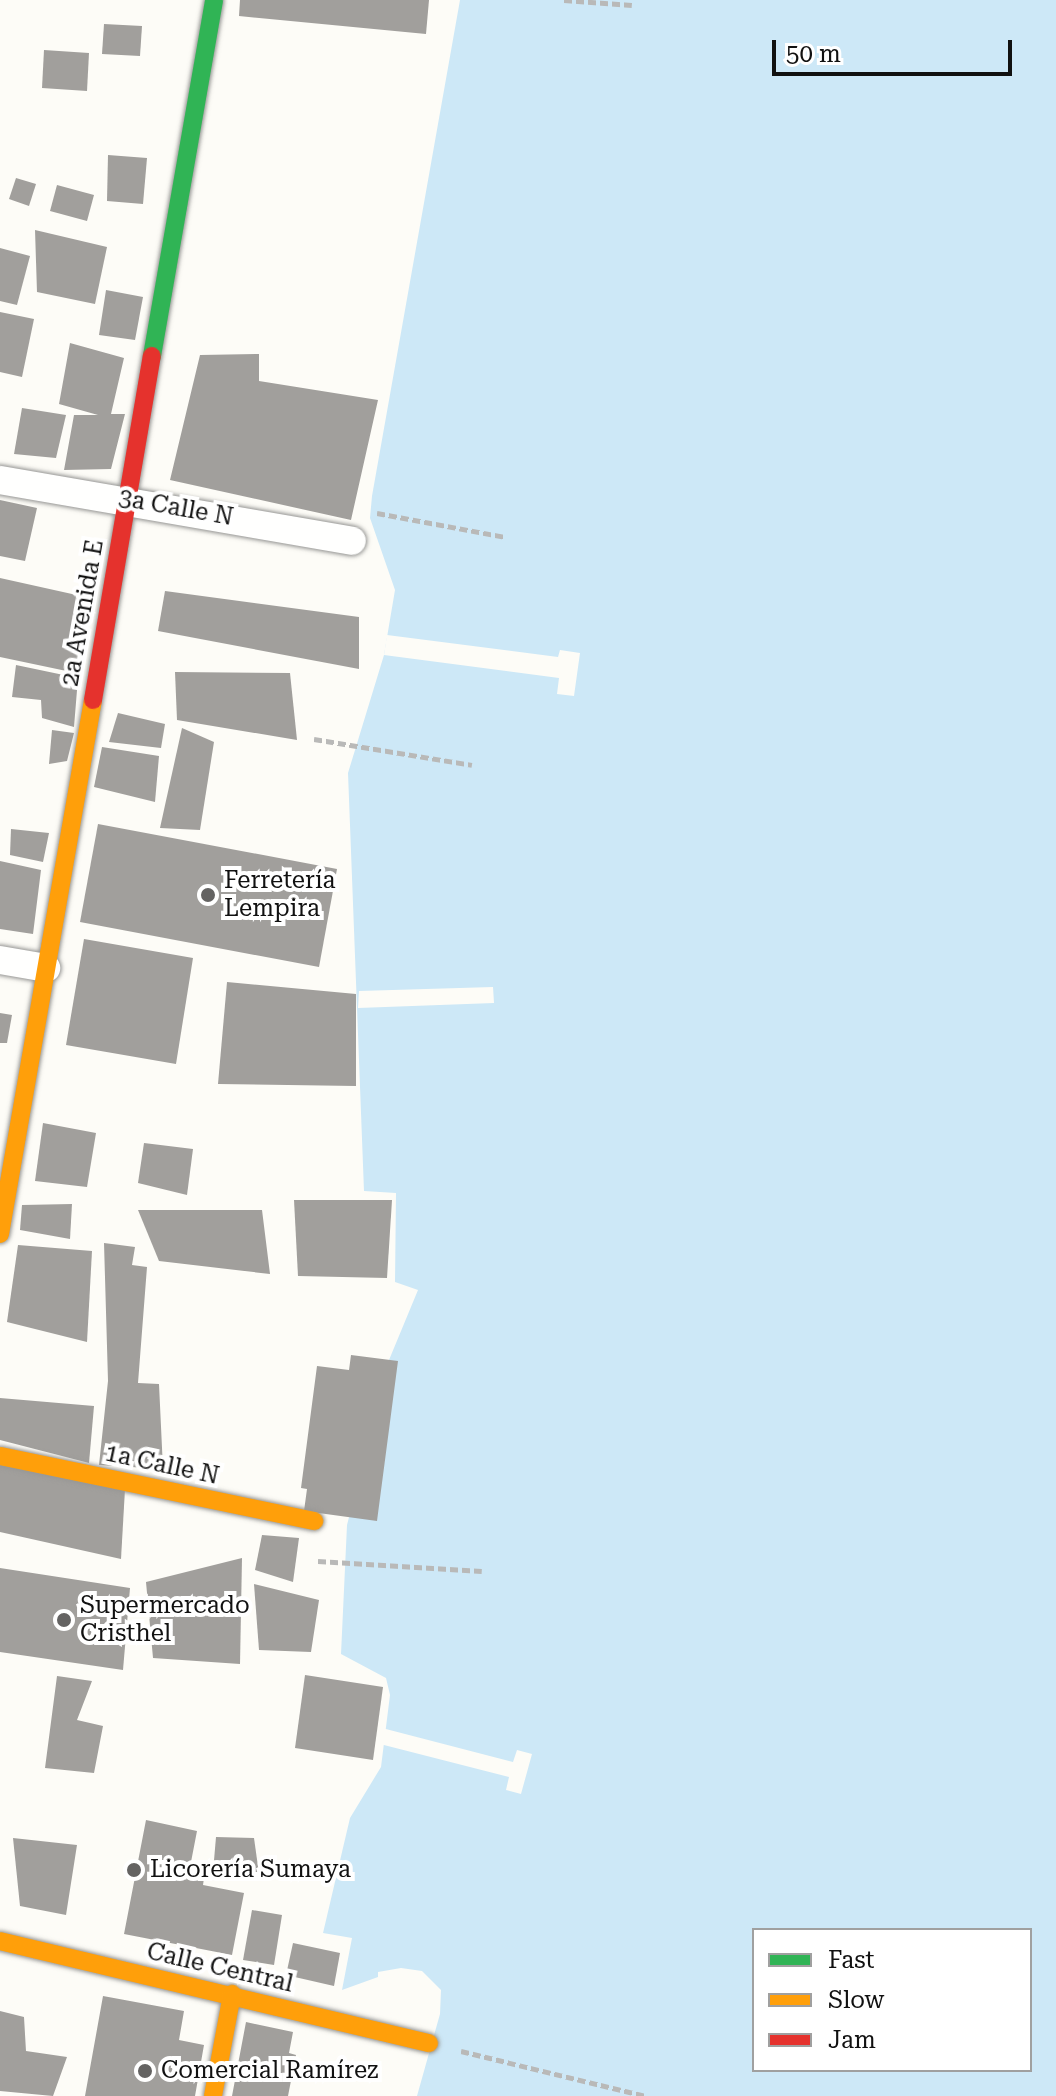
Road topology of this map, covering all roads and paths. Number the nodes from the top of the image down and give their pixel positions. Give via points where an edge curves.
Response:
1 (214, 0) edge
2 (564, 0) edge
3 (632, 5) dead end
4 (0, 480) edge
5 (127, 498) junction
6 (377, 513) dead end
7 (505, 537) dead end
8 (352, 541) dead end
9 (314, 739) dead end
10 (472, 765) dead end
11 (0, 960) edge
12 (46, 968) junction
13 (0, 1234) edge
14 (0, 1456) edge
15 (314, 1521) dead end
16 (318, 1561) dead end
17 (482, 1571) dead end
18 (0, 1941) edge
19 (232, 1994) junction
20 (429, 2043) joint
21 (213, 2096) edge
22 (645, 2096) edge

1 - 5 street, 2a Avenida E
2 - 3 path
4 - 5 street, 3a Calle N
5 - 8 street, 3a Calle N
5 - 12 street, 2a Avenida E
6 - 7 path
9 - 10 path
11 - 12 street
12 - 13 street, 2a Avenida E
14 - 15 street, 1a Calle N
16 - 17 path
18 - 19 street, Calle Central
19 - 20 street, Calle Central
19 - 21 street
20 - 22 path

